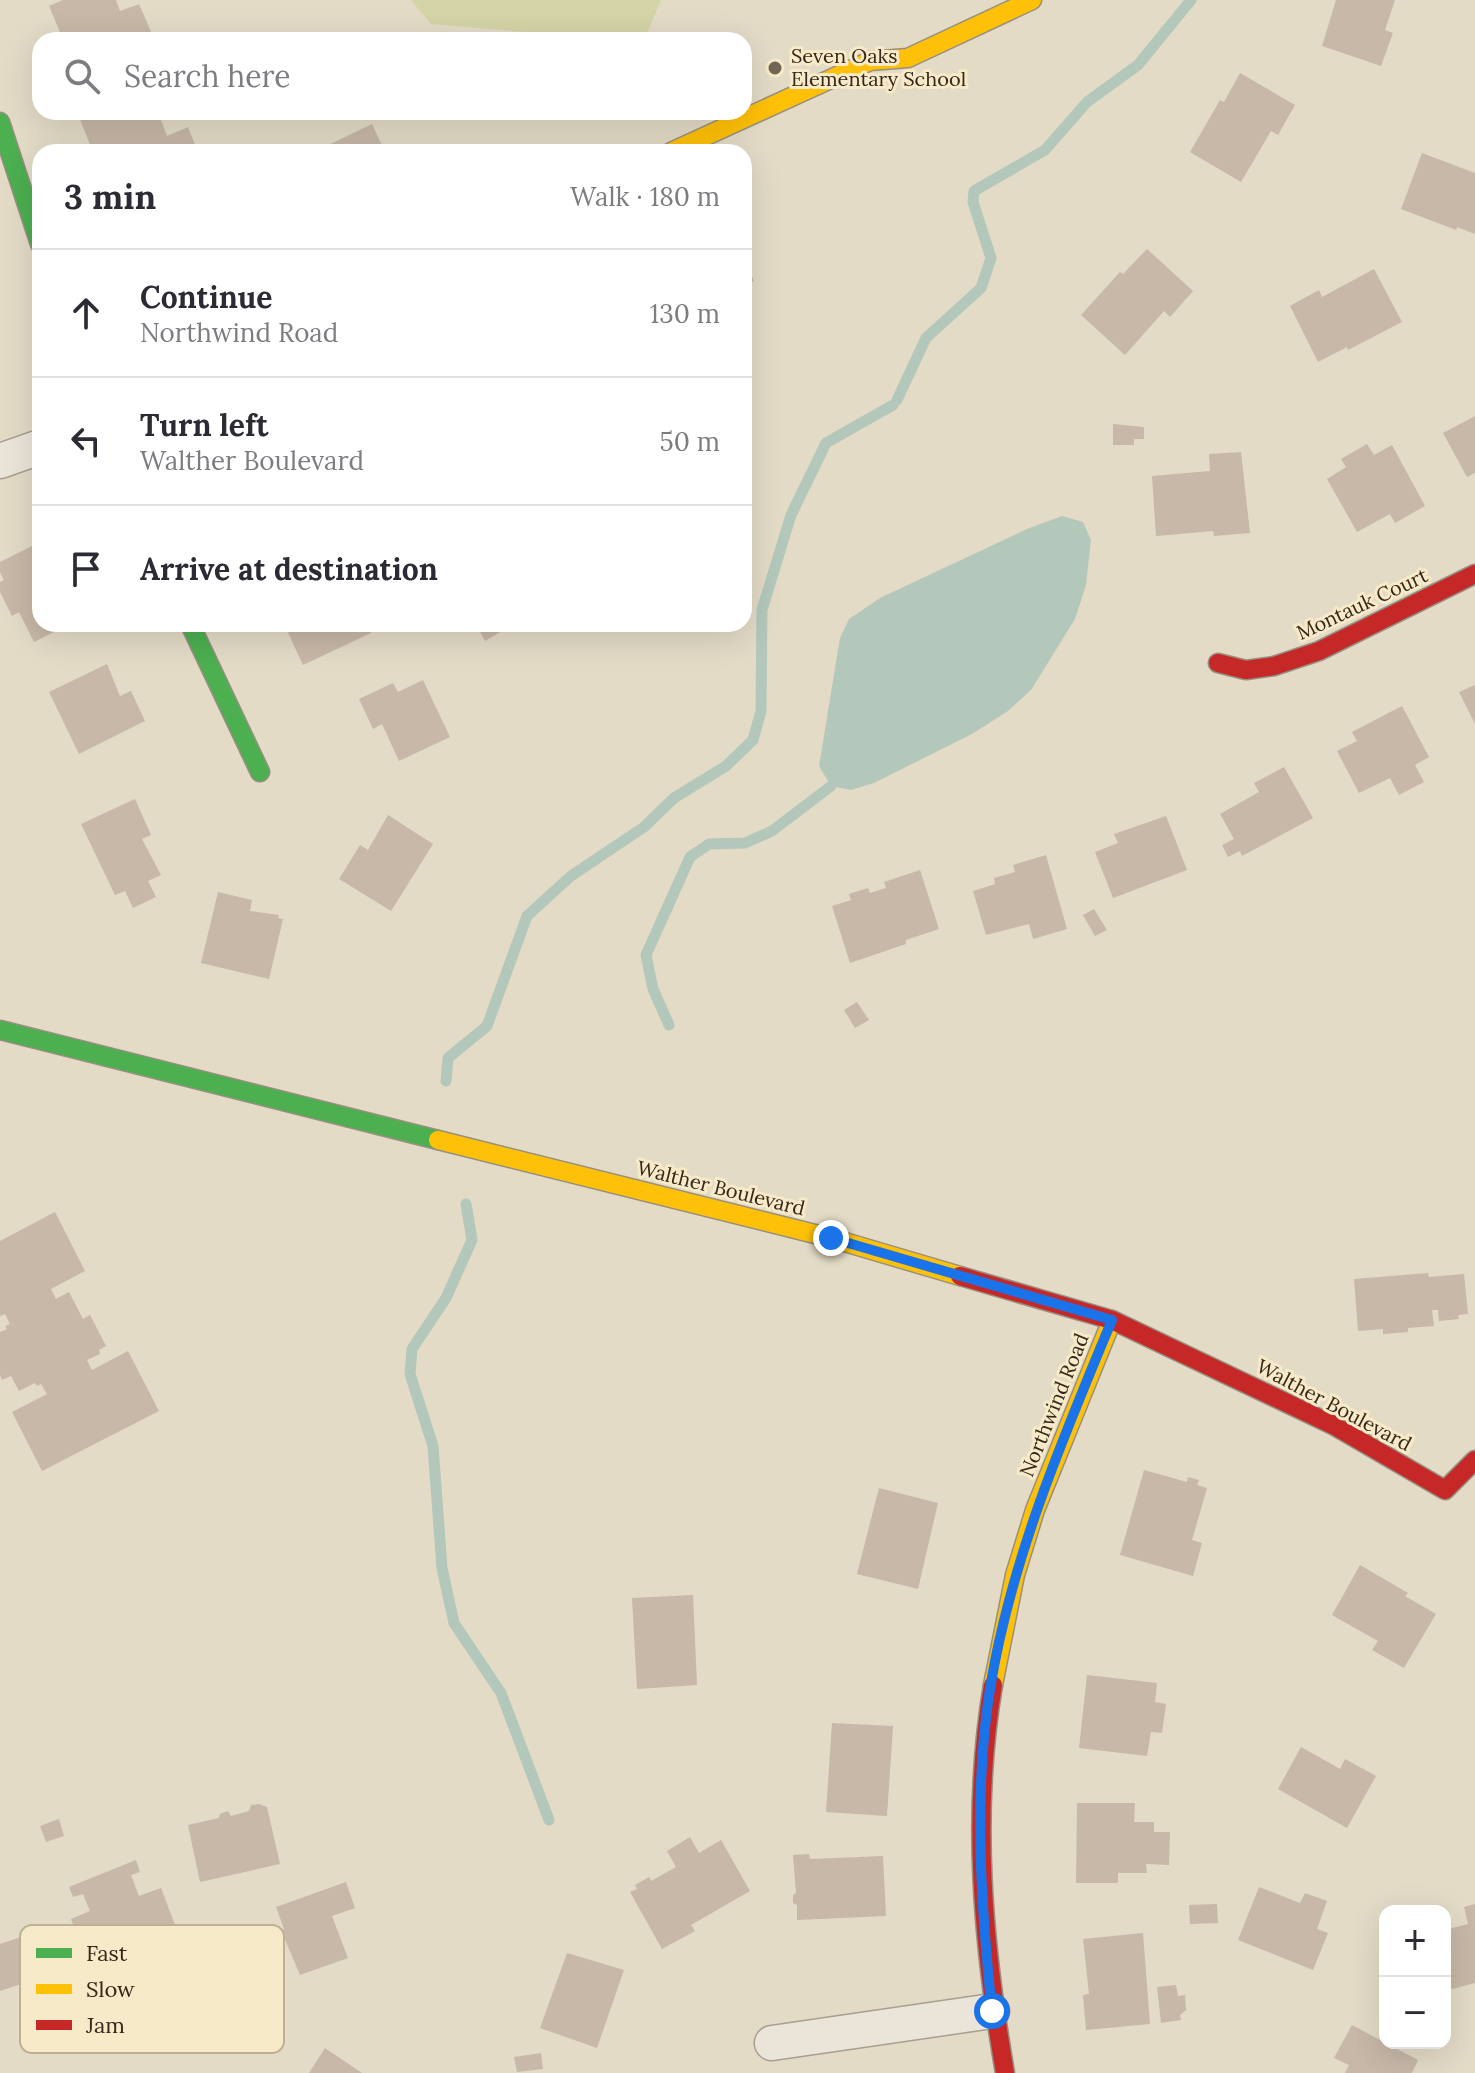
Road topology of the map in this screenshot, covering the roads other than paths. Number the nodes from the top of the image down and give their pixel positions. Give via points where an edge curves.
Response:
1 (1032, 0) edge
2 (752, 115) edge
3 (741, 120) edge
4 (0, 122) edge
5 (688, 144) edge
6 (32, 220) edge
7 (32, 450) edge
8 (0, 461) edge
9 (1475, 574) edge
10 (194, 632) edge
11 (1218, 663) dead end
12 (260, 772) dead end
13 (0, 1030) edge
14 (1112, 1320) junction
15 (1475, 1460) edge
16 (992, 2011) junction
17 (772, 2043) dead end
18 (1005, 2073) edge

1 - 2 street via 908,58 870,61
3 - 5 street
4 - 6 street
7 - 8 street
9 - 11 street, Montauk Court via 1319,651 1246,670
10 - 12 street
13 - 14 street, Walther Boulevard via 831,1238
14 - 15 street, Walther Boulevard via 1333,1425 1445,1490
14 - 16 street, Northwind Road via 1032,1520 990,1691 981,1844
16 - 17 street
16 - 18 street, Northwind Road

